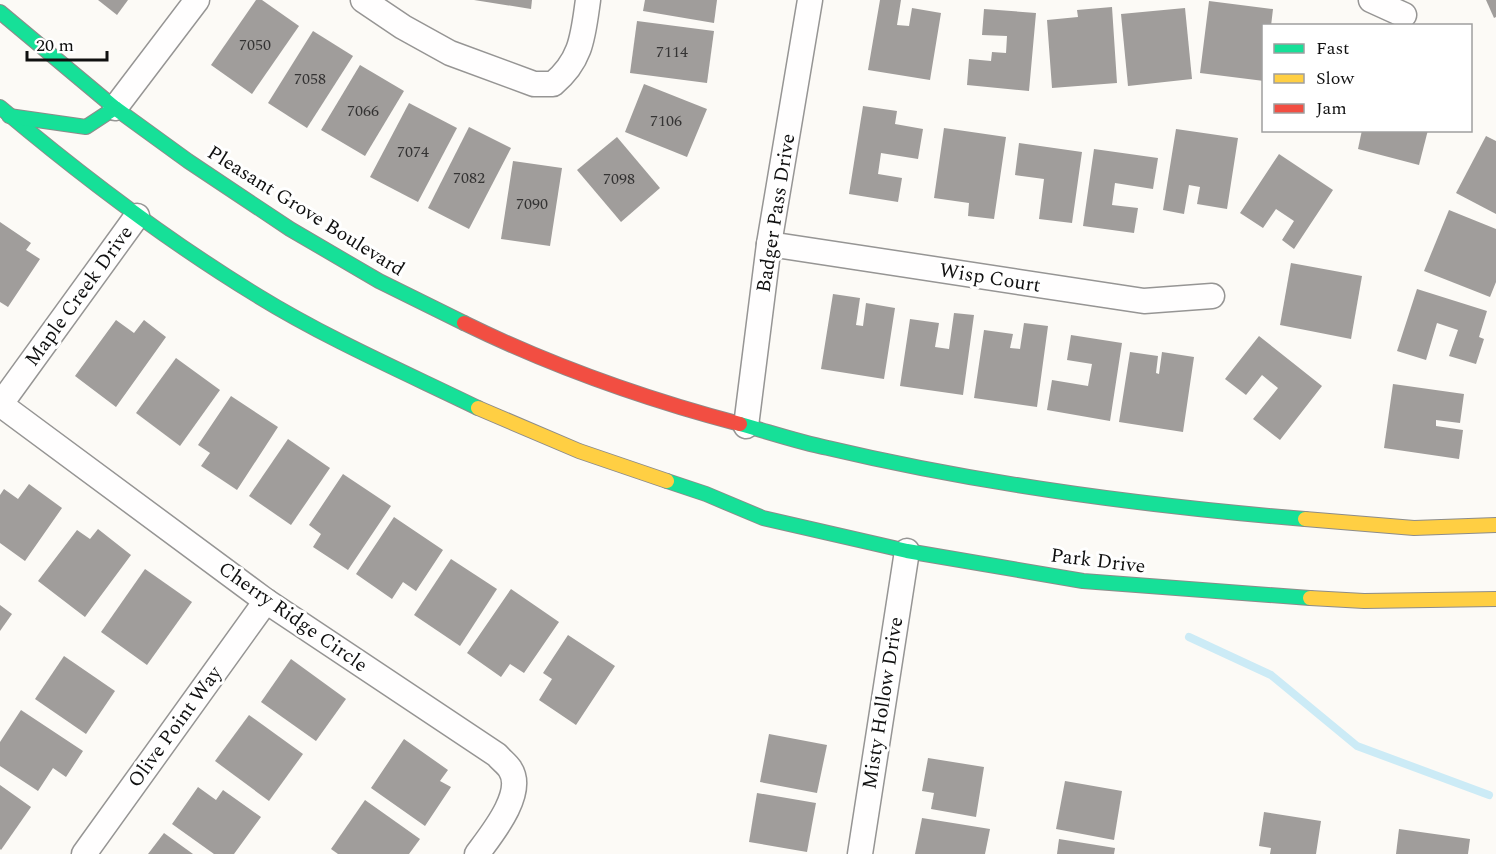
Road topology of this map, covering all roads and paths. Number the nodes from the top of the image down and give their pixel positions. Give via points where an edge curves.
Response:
1 (197, 0) edge
2 (363, 0) edge
3 (588, 0) edge
4 (810, 0) edge
5 (1371, 0) edge
6 (0, 12) edge
7 (1404, 15) dead end
8 (115, 108) junction
9 (4, 112) edge
10 (137, 216) junction
11 (769, 244) junction
12 (1212, 296) dead end
13 (0, 404) edge
14 (736, 424) junction
15 (1496, 525) edge
16 (907, 551) junction
17 (1496, 599) edge
18 (266, 600) junction
19 (84, 854) edge
20 (477, 854) edge
21 (860, 854) edge

1 - 8 street
2 - 3 street via 450,53 534,84 554,84 575,60
4 - 11 street, Badger Pass Drive
5 - 7 street
6 - 8 main road, Pleasant Grove Boulevard
8 - 9 main road via 86,127
8 - 14 main road, Pleasant Grove Boulevard via 290,229 378,281 505,343 603,382
9 - 10 main road
10 - 13 street, Maple Creek Drive
10 - 16 main road, Park Drive via 258,296 480,409 579,452 706,494 763,518
11 - 12 street, Wisp Court via 1144,301
11 - 14 street, Badger Pass Drive
13 - 18 street, Cherry Ridge Circle
14 - 15 main road via 910,466 1093,497 1414,528
16 - 17 main road, Park Drive via 1083,581 1146,587 1364,601
16 - 21 street, Misty Hollow Drive
18 - 19 street, Olive Point Way
18 - 20 street, Cherry Ridge Circle via 497,755 512,770 514,791 504,816

